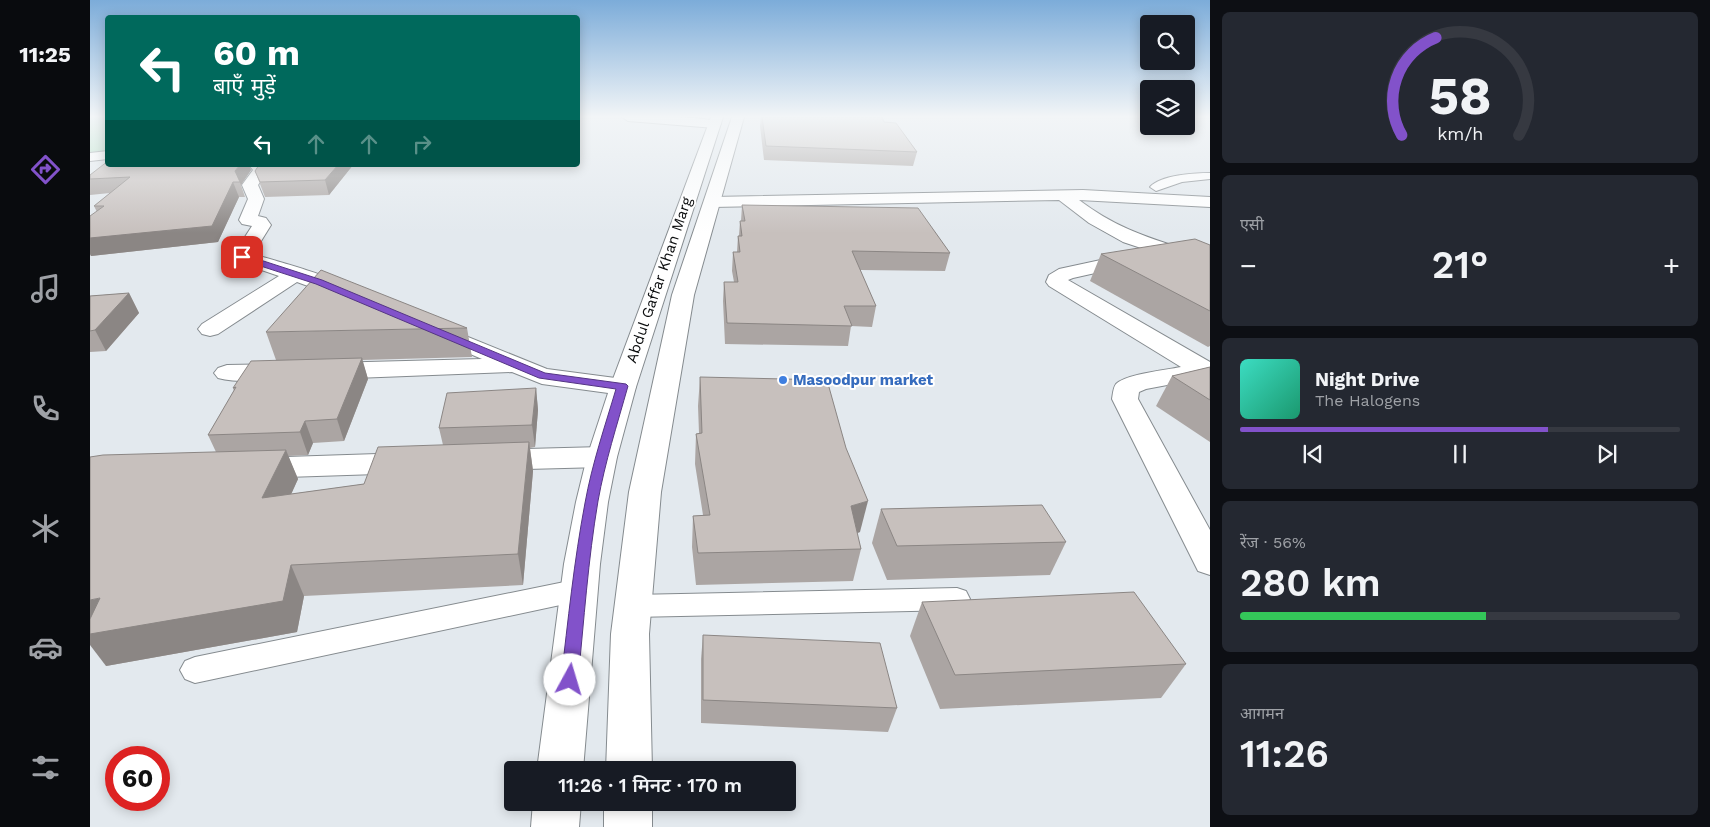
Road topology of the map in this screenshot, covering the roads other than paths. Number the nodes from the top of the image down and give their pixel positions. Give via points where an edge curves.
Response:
1 (702, 156) edge
2 (723, 156) edge
3 (258, 167) edge
4 (1210, 176) edge
5 (868, 184) dead end
6 (1156, 187) junction
7 (723, 190) junction
8 (1210, 190) edge
9 (1064, 196) junction
10 (1210, 202) edge
11 (1171, 252) junction
12 (1210, 265) edge
13 (296, 274) junction
14 (364, 301) edge
15 (419, 324) edge
16 (210, 329) dead end
17 (519, 366) junction
18 (1208, 371) edge
19 (227, 373) dead end
20 (623, 386) junction
21 (602, 456) junction
22 (464, 461) edge
23 (434, 462) edge
24 (228, 469) edge
25 (1210, 562) edge
26 (579, 590) junction
27 (957, 599) edge
28 (633, 606) junction
29 (195, 670) dead end
30 (561, 761) edge
31 (628, 761) edge
32 (556, 811) edge
33 (628, 811) edge
34 (555, 827) edge
35 (628, 827) edge

1 - 20 street, Abdul Gaffar Khan Marg
2 - 7 street, Abdul Gaffar Khan Marg
3 - 13 street via 261,169 250,184 256,198 248,220 262,225 242,257
4 - 6 lane via 1171,180
5 - 6 street via 1056,183
6 - 8 street
7 - 9 street
7 - 28 street, Abdul Gaffar Khan Marg via 683,295 645,492
9 - 10 street
9 - 11 street via 1112,230
11 - 12 street
11 - 18 street via 1066,272 1056,282
13 - 14 street
13 - 16 street
15 - 17 street
17 - 19 street
17 - 20 street via 542,376
18 - 25 street via 1139,383 1127,388 1125,398
20 - 21 street, Abdul Gaffar Khan Marg
21 - 22 street
21 - 26 street, Abdul Gaffar Khan Marg
23 - 24 street
26 - 29 lane
26 - 30 street, Abdul Gaffar Khan Marg
27 - 28 lane
28 - 31 street, Abdul Gaffar Khan Marg
32 - 34 street
33 - 35 street

